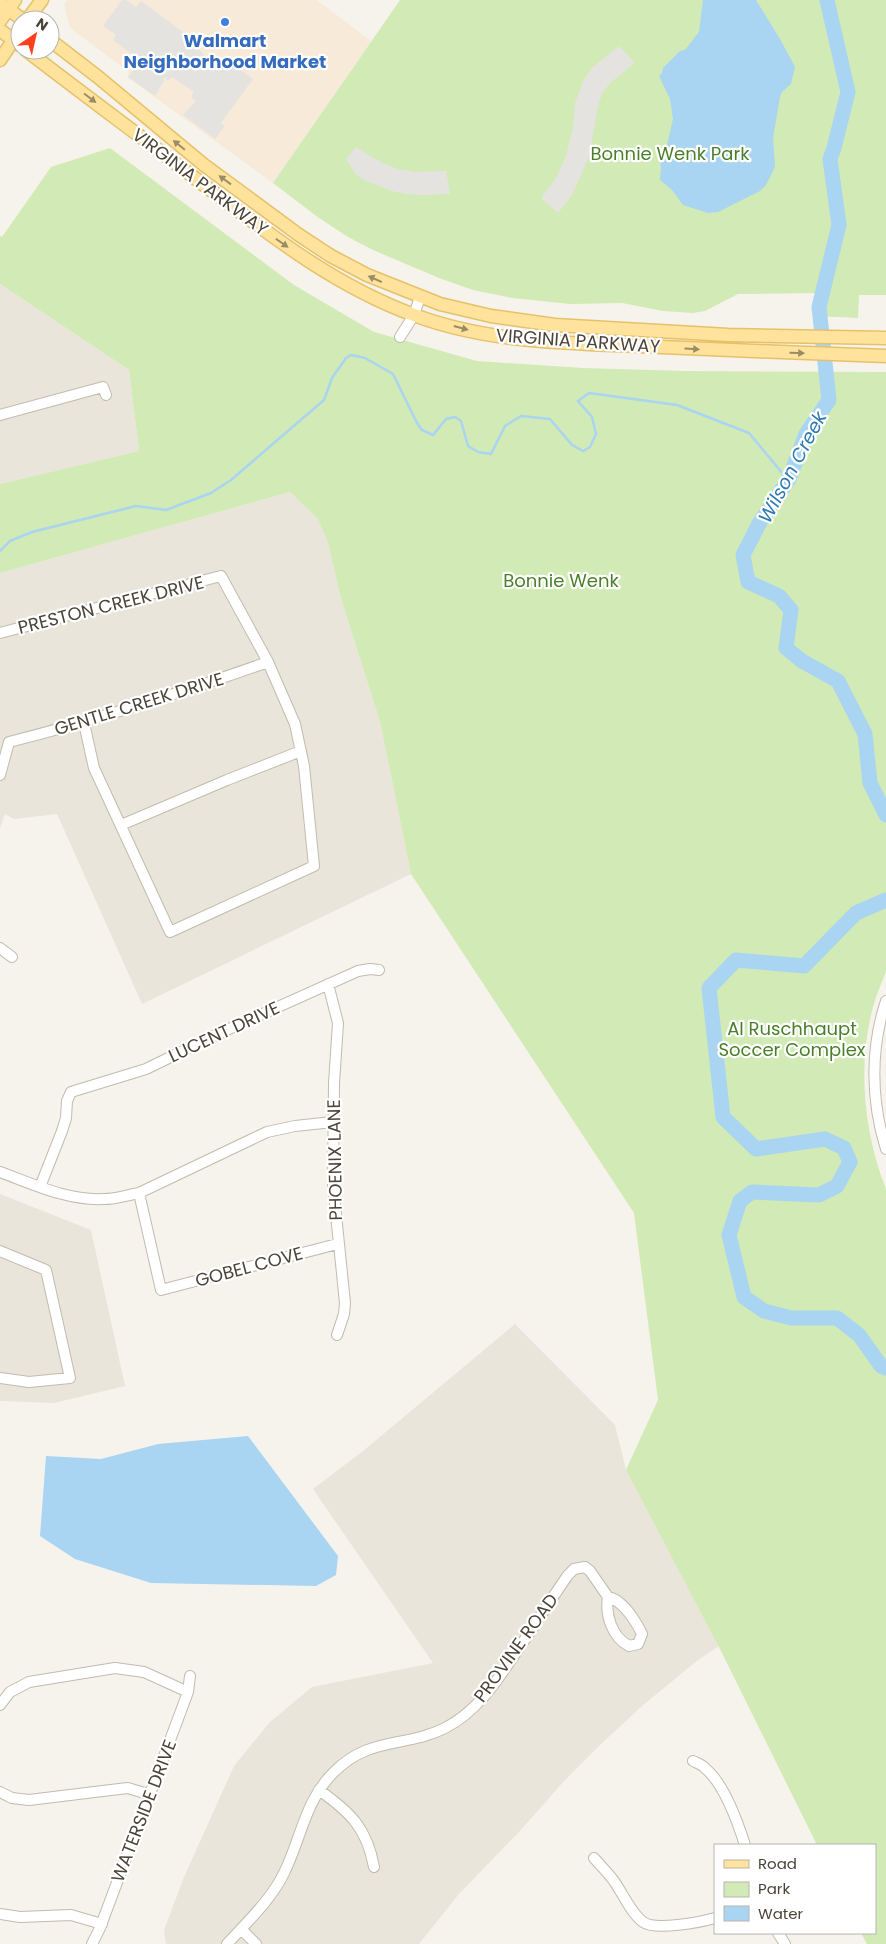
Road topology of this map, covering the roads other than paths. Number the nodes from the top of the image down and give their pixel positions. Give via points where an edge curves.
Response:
1 (8, 4) edge
2 (0, 21) edge
3 (10, 48) edge
4 (60, 48) edge
5 (0, 60) edge
6 (39, 60) edge
7 (253, 201) junction
8 (243, 214) junction
9 (420, 297) junction
10 (414, 315) junction
11 (400, 337) dead end
12 (886, 338) edge
13 (886, 356) edge
14 (106, 396) dead end
15 (0, 415) edge
16 (0, 633) edge
17 (268, 662) junction
18 (84, 723) junction
19 (301, 751) junction
20 (0, 775) edge
21 (121, 826) junction
22 (0, 948) edge
23 (12, 957) dead end
24 (379, 970) dead end
25 (328, 984) junction
26 (886, 1001) edge
27 (333, 1122) junction
28 (886, 1149) edge
29 (0, 1172) edge
30 (40, 1187) junction
31 (138, 1193) junction
32 (338, 1244) junction
33 (0, 1251) edge
34 (337, 1336) dead end
35 (0, 1378) edge
36 (608, 1597) junction
37 (190, 1676) dead end
38 (188, 1692) junction
39 (0, 1705) edge
40 (693, 1761) dead end
41 (319, 1790) junction
42 (0, 1792) edge
43 (151, 1795) junction
44 (745, 1844) edge
45 (594, 1858) dead end
46 (374, 1867) dead end
47 (0, 1914) edge
48 (714, 1918) edge
49 (102, 1924) junction
50 (241, 1929) junction
51 (92, 1944) edge
52 (227, 1944) edge
53 (256, 1944) edge

1 - 2 main road
3 - 5 main road
7 -> 4 main road, VIRGINIA PARKWAY
6 -> 8 main road, VIRGINIA PARKWAY
7 - 8 main road
9 -> 7 main road, VIRGINIA PARKWAY via 331,256
8 -> 10 main road, VIRGINIA PARKWAY via 318,267
9 - 10 street
9 - 12 main road, VIRGINIA PARKWAY via 462,310 524,322 580,327 749,336
10 - 11 street
10 -> 13 main road, VIRGINIA PARKWAY via 473,331 532,341
14 - 15 street via 103,387
16 - 17 street, PRESTON CREEK DRIVE via 222,576
17 - 18 street, GENTLE CREEK DRIVE
17 - 19 street via 295,724
18 - 20 street, GENTLE CREEK DRIVE via 9,742
18 - 21 street via 94,768
19 - 21 street
19 - 21 street via 314,866 170,932
22 - 23 street
24 - 25 street, LUCENT DRIVE via 358,971
25 - 27 street, PHOENIX LANE via 338,1023
25 - 30 street, LUCENT DRIVE via 146,1069 77,1089 69,1095 66,1118
26 - 28 street via 880,1018 874,1067 876,1105
27 - 31 street via 267,1132
27 - 32 street, PHOENIX LANE via 333,1185
29 - 30 street
30 - 31 street via 95,1199
31 - 32 street, GOBEL COVE via 161,1290
32 - 34 street, PHOENIX LANE via 344,1308
33 - 35 street via 46,1270 70,1378 29,1382
36 - 36 street via 618,1601 639,1629 642,1634 638,1644 629,1646 612,1629
36 - 41 street, PROVINE ROAD via 590,1571 580,1567 574,1569 494,1684 471,1711 444,1728 379,1745 353,1756
37 - 38 street, WATERSIDE DRIVE
38 - 39 street via 144,1672 115,1668 29,1682 10,1692
38 - 43 street, WATERSIDE DRIVE
40 - 44 street via 707,1769 716,1782 733,1810
41 - 46 street via 342,1806 360,1827 368,1842
41 - 50 street, PROVINE ROAD via 304,1818 278,1885
42 - 43 street via 12,1798 29,1800 128,1788
43 - 49 street, WATERSIDE DRIVE
45 - 48 street via 642,1922 658,1926
47 - 49 street via 20,1917 71,1915
49 - 51 street, WATERSIDE DRIVE
50 - 52 street, PROVINE ROAD
50 - 53 street

